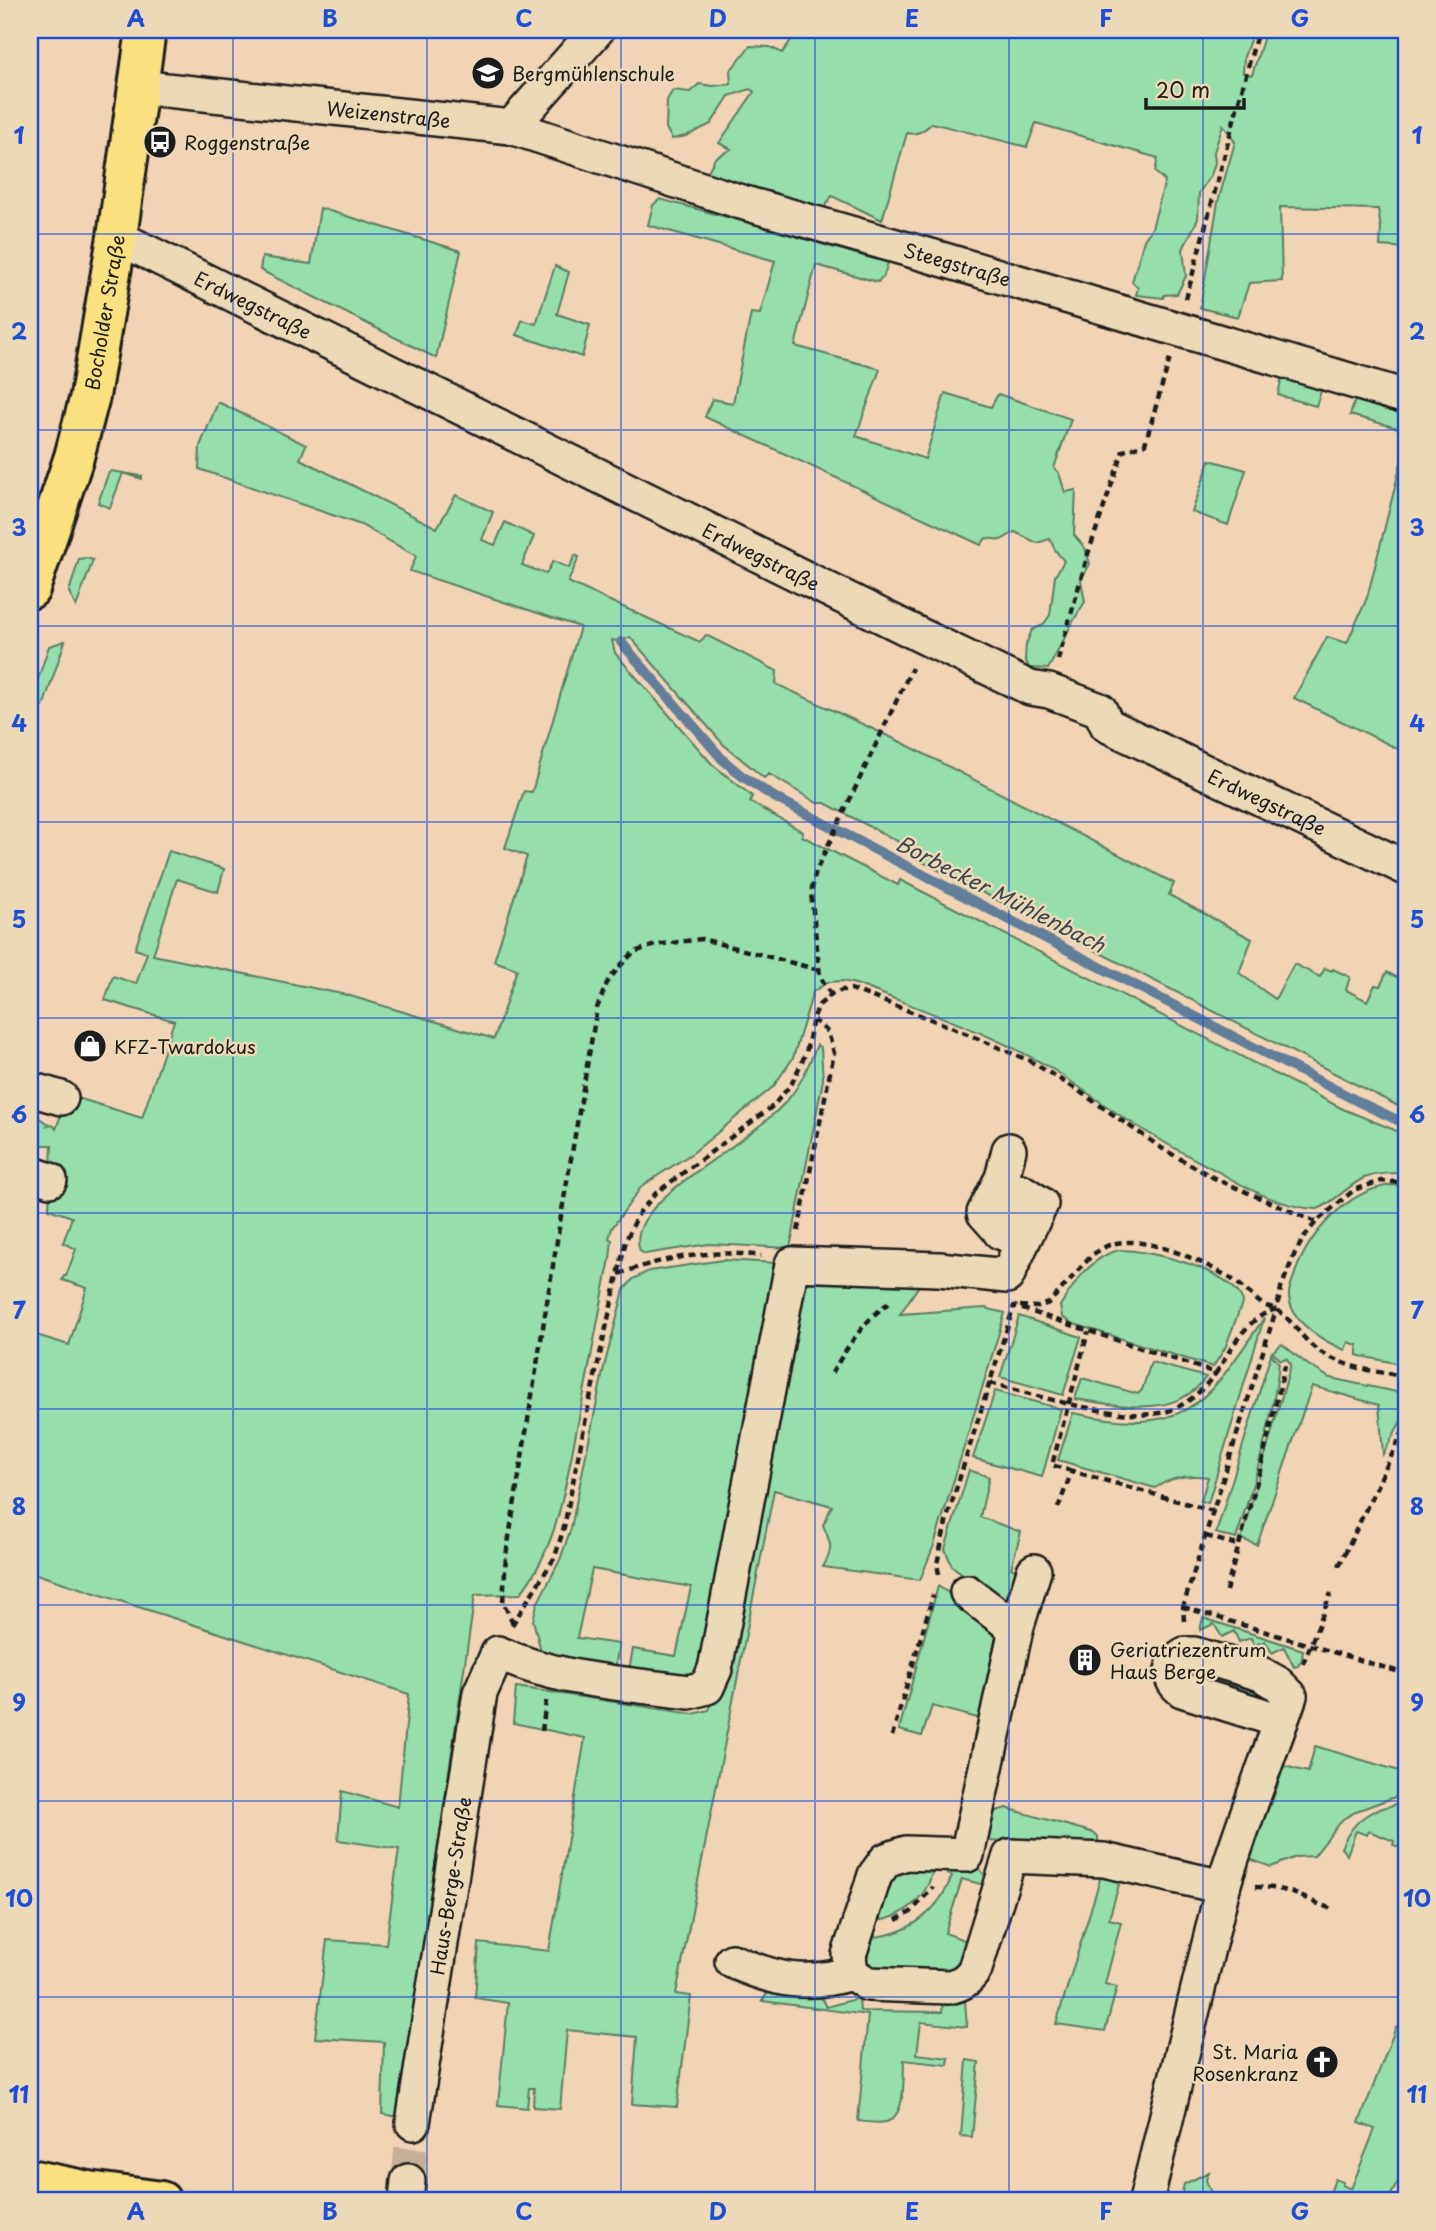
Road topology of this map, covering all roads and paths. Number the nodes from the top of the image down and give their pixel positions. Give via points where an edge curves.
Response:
1 (146, 30) edge
2 (597, 30) edge
3 (1258, 30) edge
4 (138, 87) junction
5 (511, 127) junction
6 (117, 237) junction
7 (1178, 329) junction
8 (1406, 397) edge
9 (30, 589) edge
10 (926, 638) junction
11 (1040, 689) junction
12 (1406, 868) edge
13 (819, 970) junction
14 (831, 995) junction
15 (813, 1019) junction
16 (1406, 1183) edge
17 (1316, 1222) junction
18 (1011, 1237) junction
19 (792, 1260) junction
20 (988, 1273) junction
21 (618, 1274) junction
22 (900, 1297) dead end
23 (1049, 1303) junction
24 (1014, 1306) junction
25 (1277, 1309) junction
26 (1051, 1320) junction
27 (1087, 1332) junction
28 (1284, 1365) dead end
29 (832, 1373) dead end
30 (1216, 1373) junction
31 (1406, 1376) edge
32 (990, 1383) junction
33 (1067, 1404) junction
34 (1406, 1425) edge
35 (1072, 1471) junction
36 (1058, 1508) dead end
37 (1213, 1511) junction
38 (1206, 1536) junction
39 (1237, 1545) junction
40 (1339, 1566) dead end
41 (1034, 1571) dead end
42 (939, 1574) junction
43 (1226, 1591) dead end
44 (967, 1592) joint
45 (1331, 1592) dead end
46 (1183, 1607) junction
47 (513, 1623) junction
48 (1016, 1629) junction
49 (1310, 1646) junction
50 (498, 1653) junction
51 (1185, 1654) joint
52 (1406, 1674) edge
53 (1286, 1709) junction
54 (892, 1735) dead end
55 (956, 1854) junction
56 (1010, 1856) junction
57 (1223, 1887) junction
58 (1332, 1909) dead end
59 (859, 1923) junction
60 (732, 1961) dead end
61 (851, 1973) junction
62 (413, 2123) tunnel mouth
63 (30, 2179) edge
64 (160, 2201) edge
65 (1146, 2201) edge

1 - 4 main road, Bocholder Straße
2 - 5 street
3 - 7 path
4 - 5 street, Weizenstraße
4 - 6 main road, Bocholder Straße
5 - 7 street, Steegstraße via 741,202
6 - 9 main road, Bocholder Straße via 88,407
6 - 10 street, Erdwegstraße
7 - 8 street, Steegstraße
7 - 11 path via 1145,444 1124,452
10 - 11 street, Erdwegstraße
10 - 13 path via 816,871 811,893
11 - 12 street, Erdwegstraße via 1100,710 1107,725
13 - 14 path
13 - 47 path via 702,939 634,952 607,983 595,1021 506,1556 503,1602
14 - 15 path
14 - 17 path via 851,989 1030,1061 1214,1178
15 - 19 path via 828,1032 834,1053
15 - 21 path via 793,1083 774,1106 656,1193 639,1213 626,1240
16 - 17 path via 1381,1181 1353,1190
17 - 25 path via 1295,1253
18 - 18 street via 1041,1204 1011,1173 984,1213
18 - 20 street
19 - 20 street
19 - 21 path via 691,1254
19 - 50 street via 716,1669 707,1687 689,1692 551,1673
20 - 24 path via 988,1296
21 - 47 path via 555,1558
22 - 29 path via 869,1320
23 - 24 path
23 - 25 path via 1093,1254 1123,1242 1155,1247 1208,1266 1263,1305
23 - 26 path
24 - 26 path
24 - 32 path
25 - 30 path via 1247,1327
25 - 31 path via 1316,1349 1335,1360
25 - 37 path
26 - 27 path
27 - 30 path
27 - 33 path
28 - 39 path via 1261,1467
30 - 33 path via 1199,1394 1168,1412 1135,1413
32 - 33 path
32 - 42 path via 947,1518
33 - 35 path via 1052,1465
34 - 40 path
35 - 36 path
35 - 37 path
37 - 38 path
38 - 39 path
38 - 46 path
39 - 43 path
41 - 48 street
42 - 44 path
42 - 54 path
44 - 48 street
45 - 49 path
46 - 49 path
46 - 51 path
47 - 50 path
48 - 55 street
49 - 52 path
49 - 53 path
50 - 62 street, Haus-Berge-Straße via 480,1693 461,1912
51 - 53 street via 1175,1660 1171,1676 1174,1684 1190,1694
53 - 57 street
55 - 56 street
55 - 59 path via 911,1912 884,1924
55 - 59 street via 906,1853 886,1860 875,1875
56 - 57 street via 1096,1859
56 - 61 street via 975,1969 963,1983 949,1987 868,1984
57 - 58 path via 1278,1887
57 - 65 street
59 - 61 street via 849,1955
60 - 61 street via 794,1981 821,1981
63 - 64 main road

